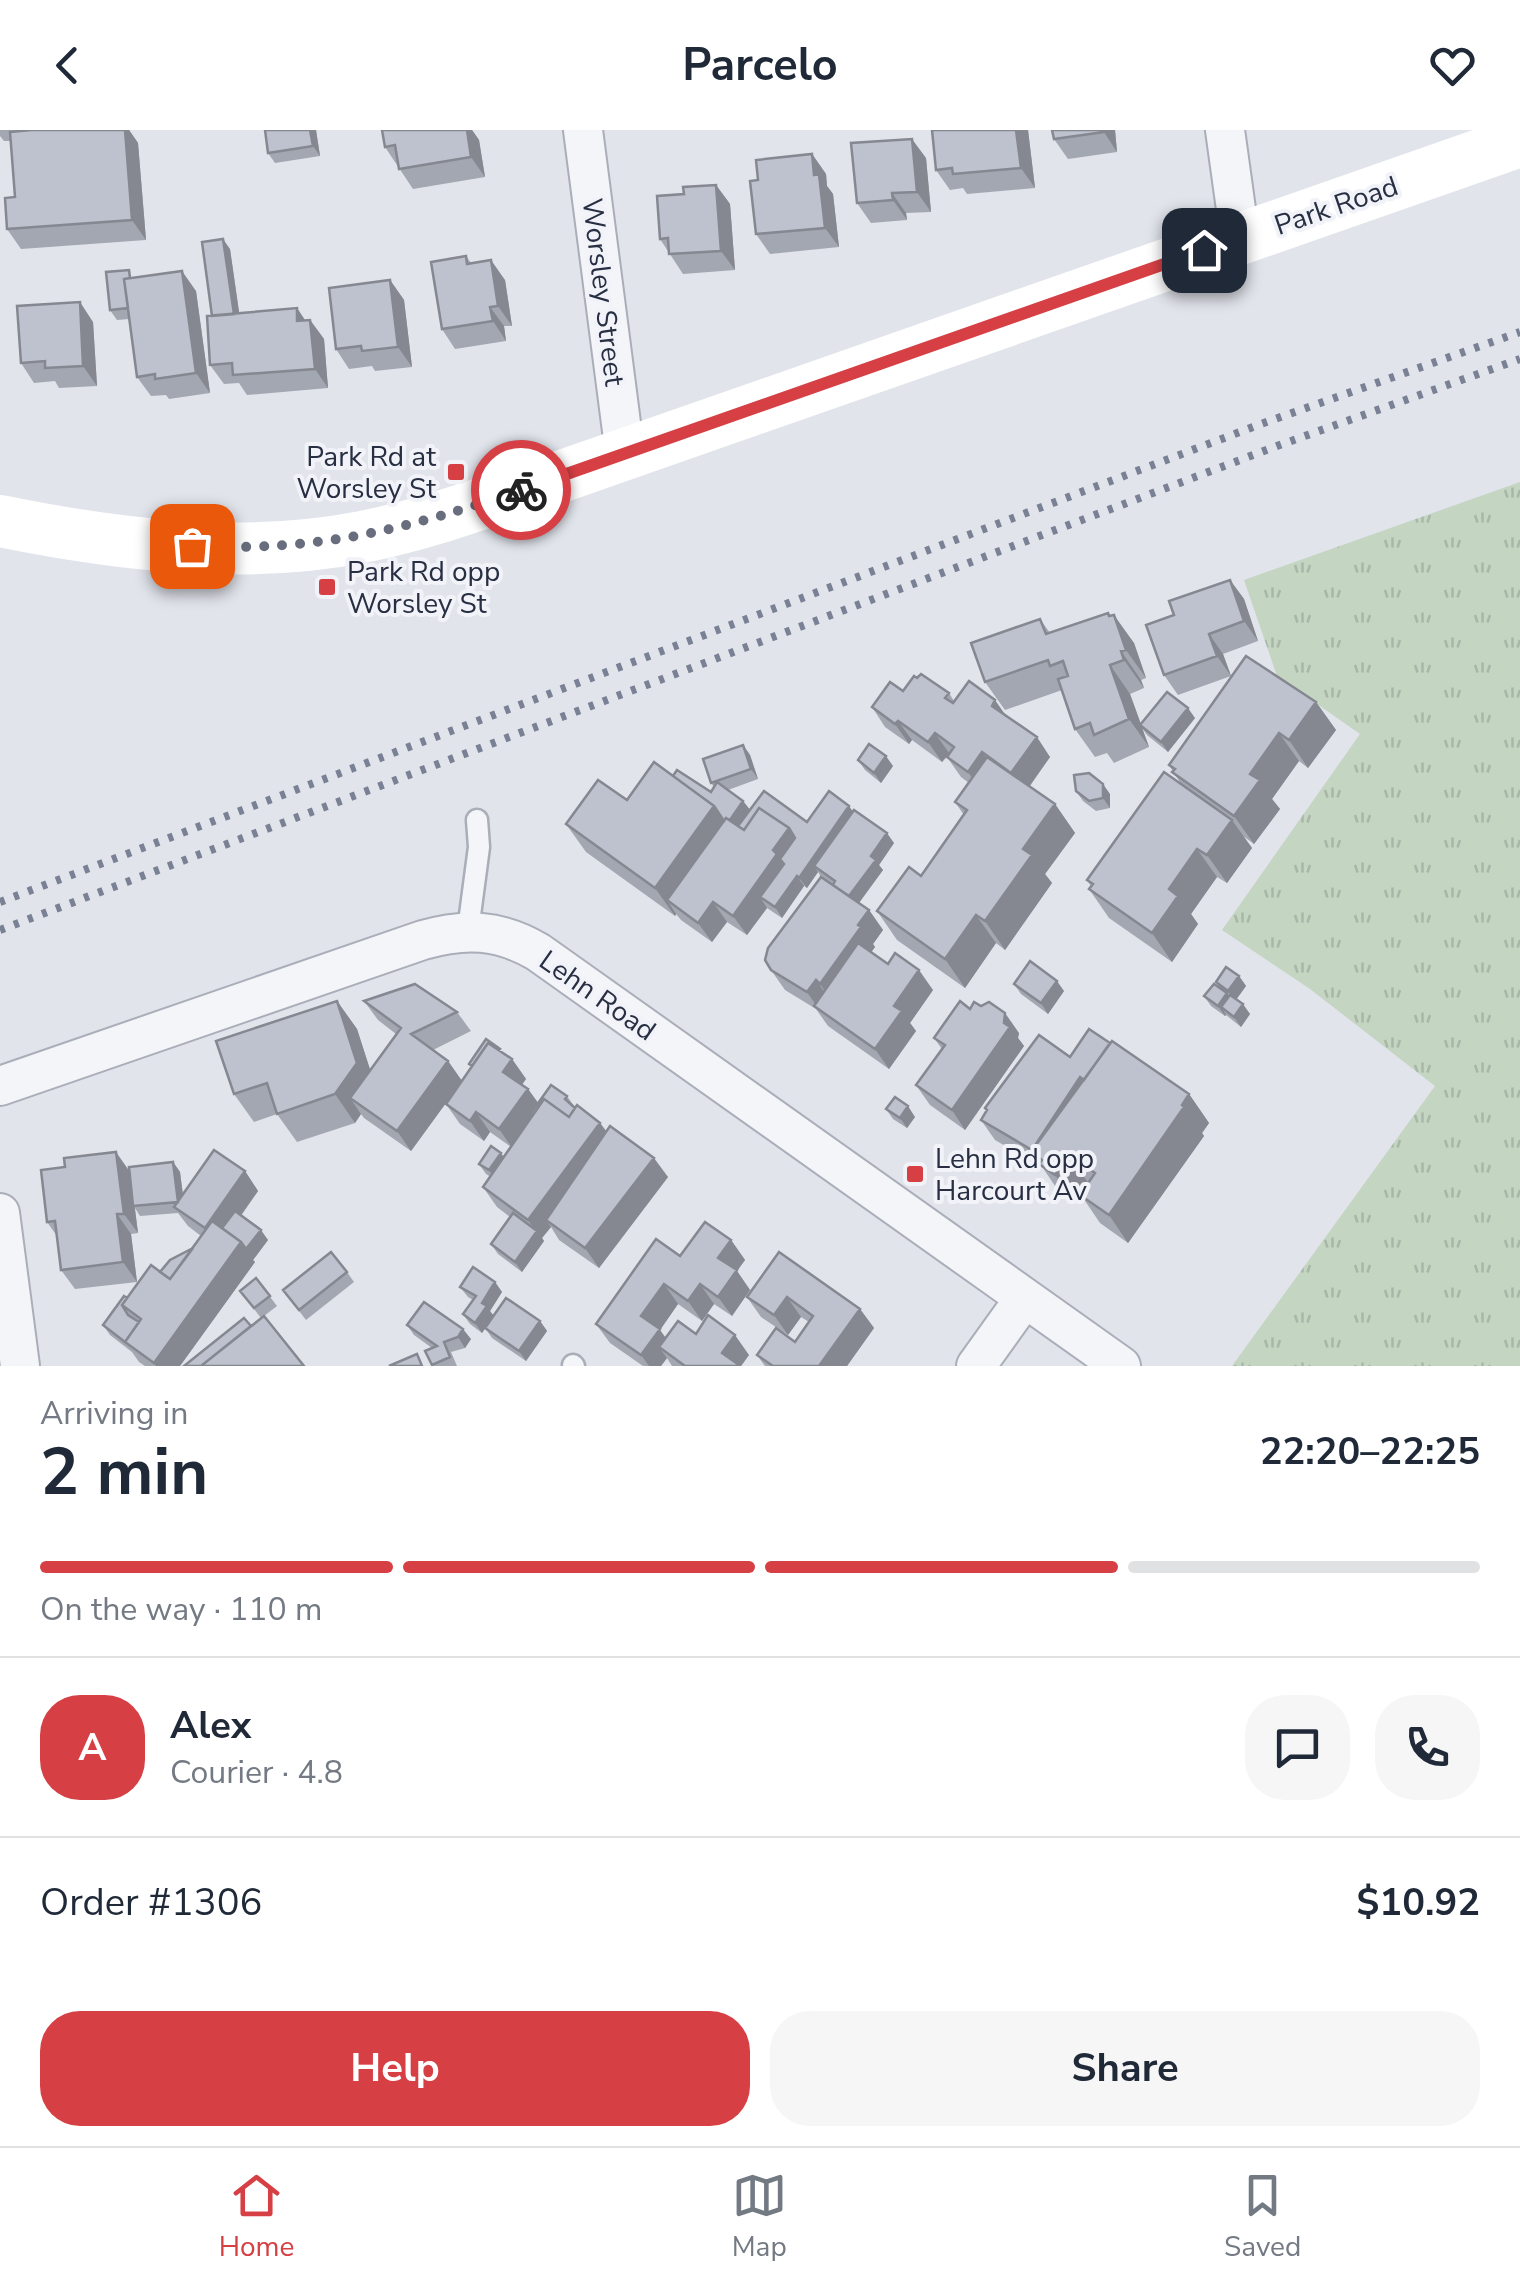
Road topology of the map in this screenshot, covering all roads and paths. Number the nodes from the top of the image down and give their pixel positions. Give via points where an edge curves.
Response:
1 (583, 130) edge
2 (1226, 130) edge
3 (1520, 141) edge
4 (1240, 238) junction
5 (625, 454) junction
6 (0, 521) edge
7 (476, 820) dead end
8 (468, 930) junction
9 (0, 1086) edge
10 (0, 1213) edge
11 (1024, 1298) junction
12 (20, 1366) edge
13 (976, 1366) edge
14 (1122, 1366) edge

1 - 5 street, Worsley Street
2 - 4 street
3 - 4 main road, Park Road
4 - 5 main road, Park Road
5 - 6 main road, Park Road via 426,521 326,543 164,545
7 - 8 lane
8 - 9 street, Lehn Road via 404,946
8 - 11 street, Lehn Road via 516,939 538,952
10 - 12 street
11 - 13 street
11 - 14 street, Lehn Road

